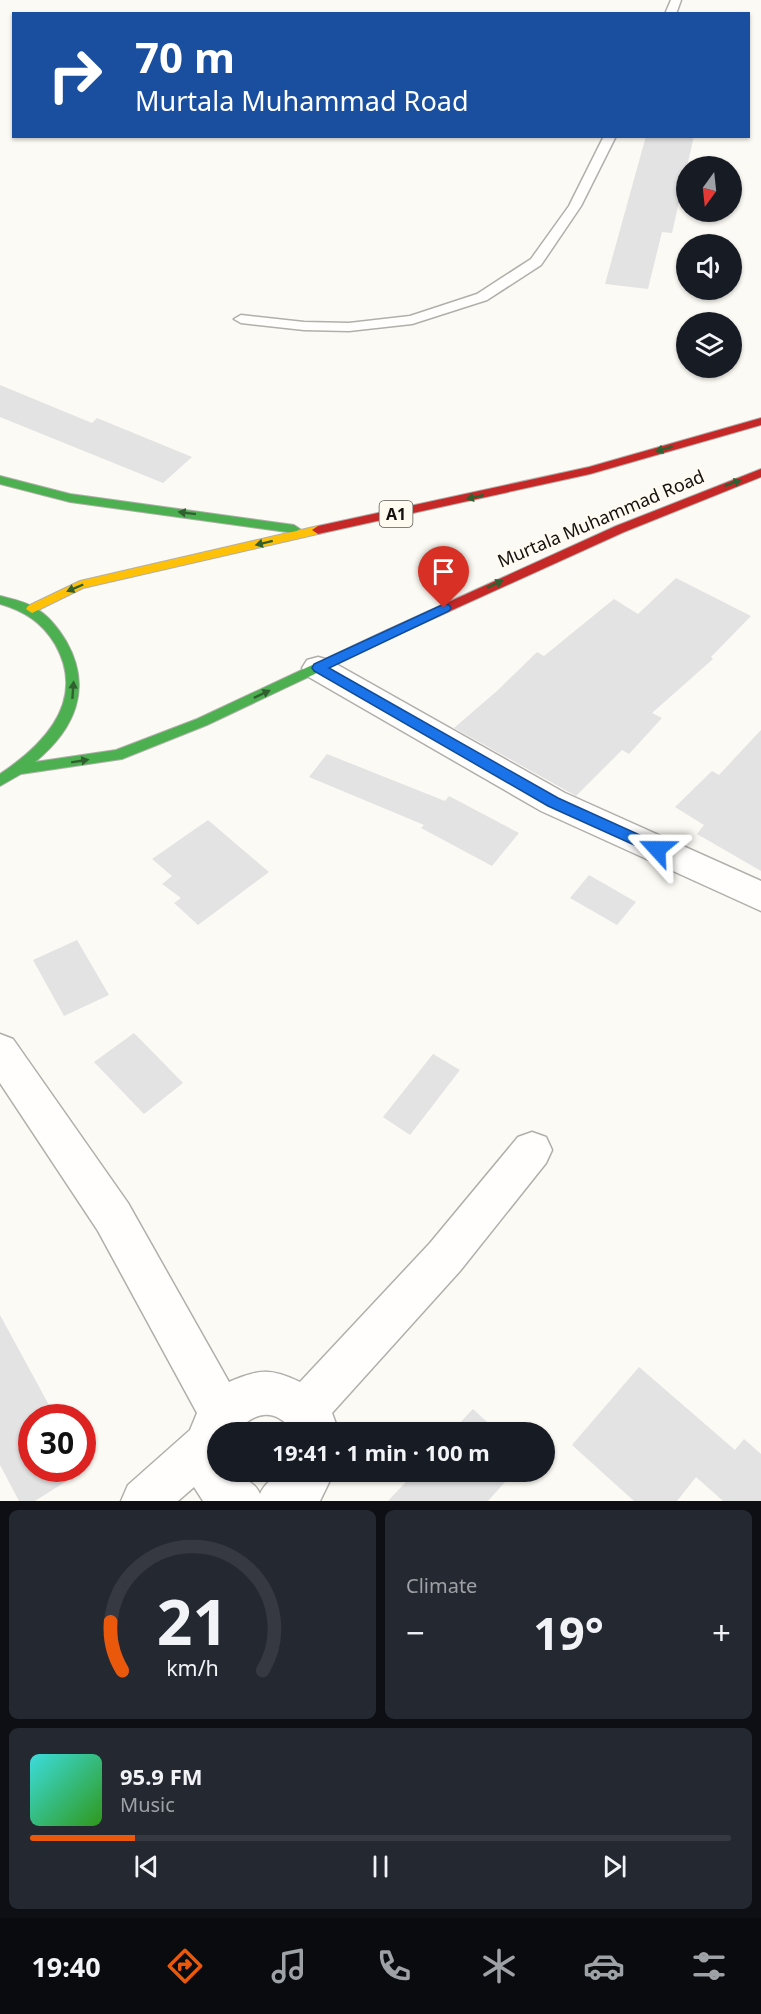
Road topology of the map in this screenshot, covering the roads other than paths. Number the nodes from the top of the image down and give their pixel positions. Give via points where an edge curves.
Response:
1 (609, 138) edge
2 (241, 319) dead end
3 (761, 421) edge
4 (761, 473) edge
5 (0, 480) edge
6 (308, 532) junction
7 (0, 600) edge
8 (32, 609) junction
9 (318, 668) junction
10 (22, 769) junction
11 (0, 781) edge
12 (761, 897) edge
13 (0, 1051) edge
14 (532, 1150) dead end
15 (311, 1421) edge
16 (211, 1422) edge
17 (220, 1422) edge
18 (207, 1436) edge
19 (218, 1482) edge
20 (306, 1482) edge
21 (144, 1501) edge
22 (240, 1501) edge
23 (280, 1501) edge

1 - 2 lane via 575,206 536,262 482,297 412,320 349,327
3 -> 6 highway, Murtala Muhammad Road / A1 via 590,470
9 -> 4 highway, Murtala Muhammad Road via 544,561
6 -> 5 highway via 68,500
6 -> 8 highway, Murtala Muhammad Road / A1 via 80,585
7 - 8 highway
10 -> 8 highway via 54,738 72,704 74,670 62,640
10 -> 9 highway, Murtala Muhammad Road via 117,755 202,722
9 - 12 street via 553,802
10 - 11 highway
13 - 16 street via 113,1217
14 - 15 street
15 - 17 street via 285,1395 263,1391 240,1397
18 - 21 street
19 - 22 street via 224,1492
20 - 23 street via 293,1496

